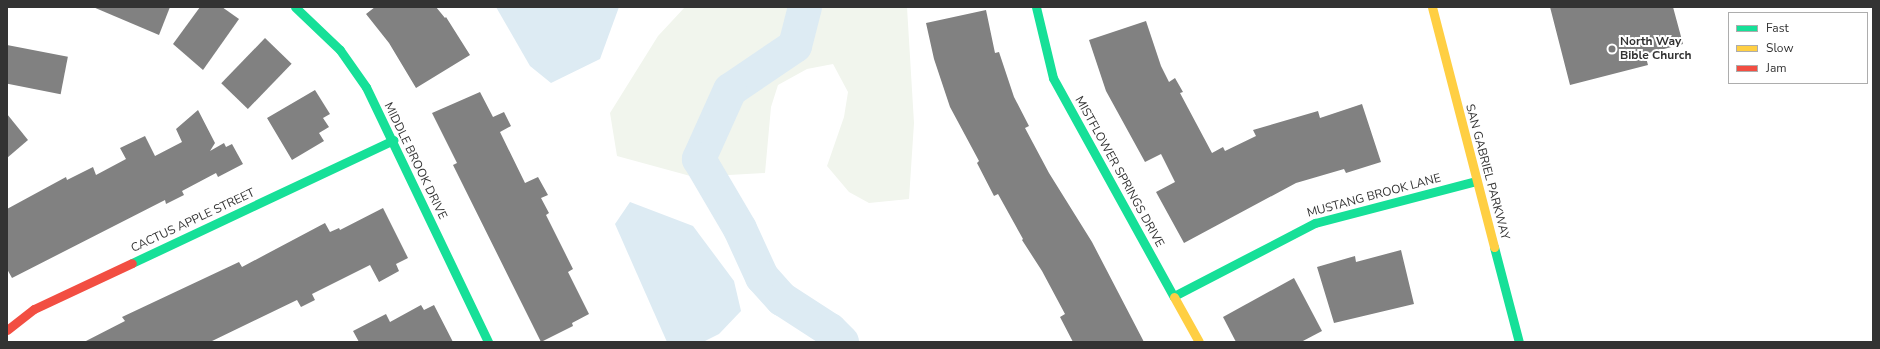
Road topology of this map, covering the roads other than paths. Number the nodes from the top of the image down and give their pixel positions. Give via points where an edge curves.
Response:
1 (295, 7) edge
2 (1036, 7) edge
3 (1432, 7) edge
4 (392, 140) junction
5 (1476, 181) junction
6 (1174, 296) junction
7 (7, 330) edge
8 (488, 342) edge
9 (1199, 342) edge
10 (1519, 342) edge

1 - 4 street, MIDDLE BROOK DRIVE via 340,50 366,87
2 - 6 street, MISTFLOWER SPRINGS DRIVE via 1053,78
3 - 5 street, SAN GABRIEL PARKWAY
4 - 7 street, CACTUS APPLE STREET via 34,309
4 - 8 street, MIDDLE BROOK DRIVE
5 - 6 street, MUSTANG BROOK LANE via 1315,223
5 - 10 street, SAN GABRIEL PARKWAY
6 - 9 street, MISTFLOWER SPRINGS DRIVE

